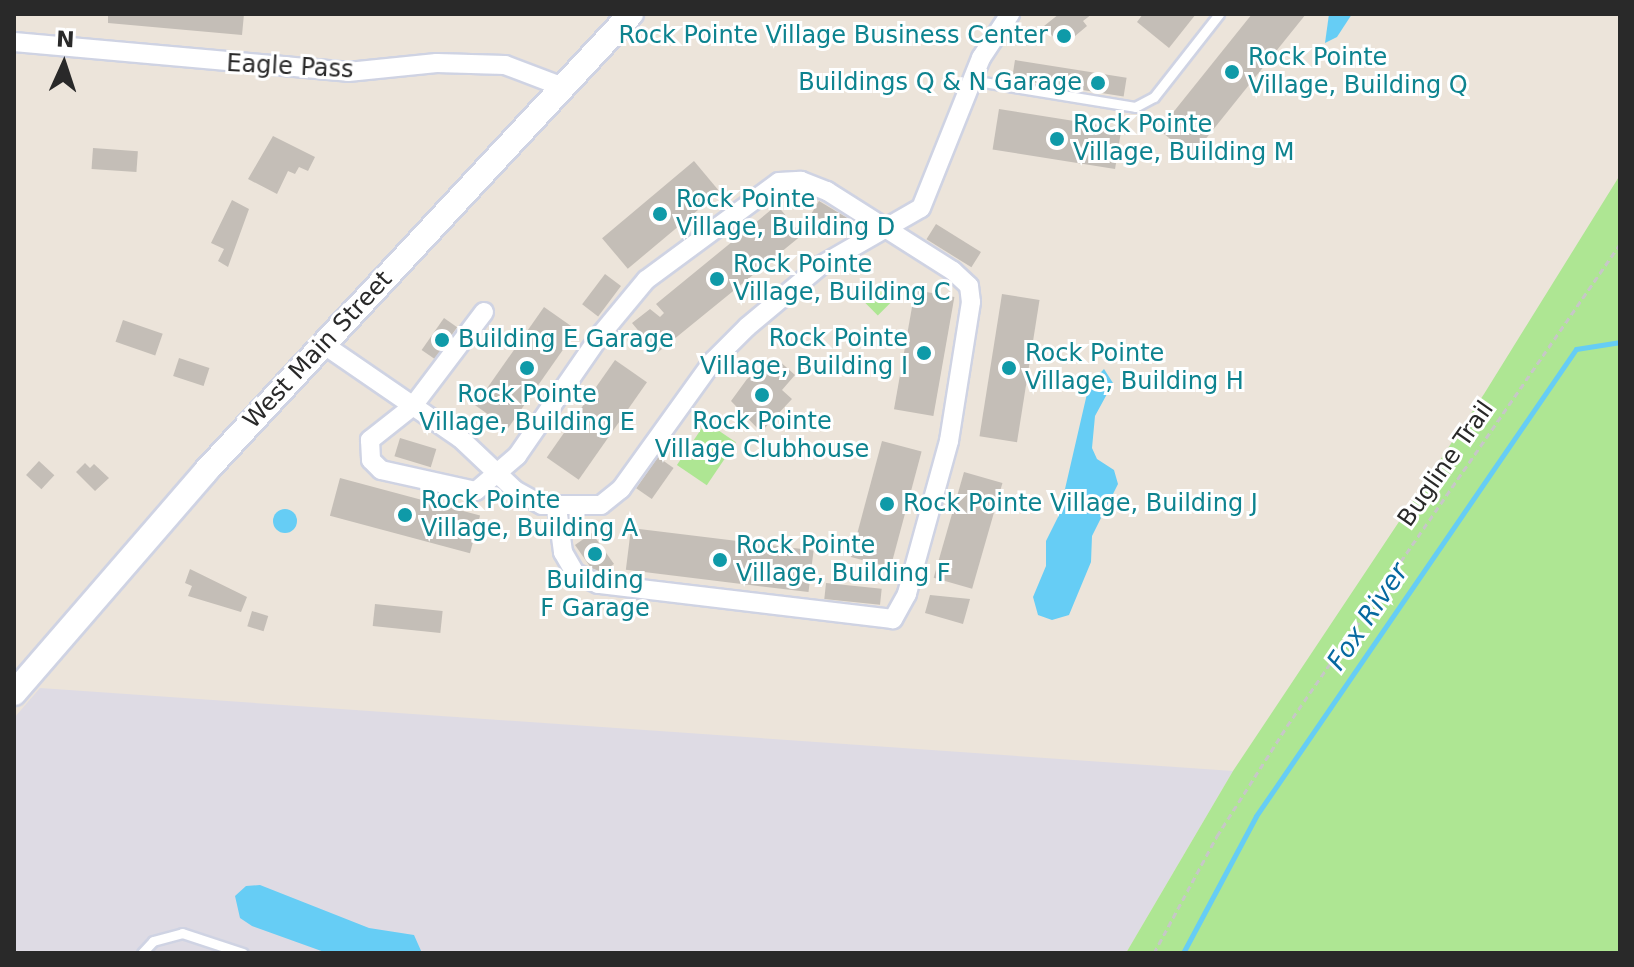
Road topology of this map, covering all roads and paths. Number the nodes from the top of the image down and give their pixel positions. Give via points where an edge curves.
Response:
1 (631, 14) edge
2 (1010, 14) edge
3 (1219, 14) edge
4 (14, 42) edge
5 (971, 80) junction
6 (563, 87) junction
7 (889, 231) junction
8 (1620, 244) edge
9 (484, 312) dead end
10 (323, 344) junction
11 (413, 406) junction
12 (498, 472) junction
13 (557, 507) junction
14 (14, 693) edge
15 (142, 953) edge
16 (243, 953) edge
17 (1154, 953) edge

1 - 6 main road, West Main Street
2 - 5 street
3 - 5 lane via 1154,97 1135,107
4 - 6 street, Eagle Pass via 348,72 437,63 505,65
5 - 7 street via 928,198
6 - 10 main road, West Main Street
7 - 12 street via 814,184 769,185 646,280 517,456
7 - 13 street via 820,266 747,327 713,361 621,489 601,505
7 - 13 street via 964,279 971,302 949,441 907,594 893,619 598,584 575,573 563,552
8 - 17 path, Bugline Trail via 1287,726 1217,836
9 - 11 street
10 - 11 street
10 - 14 main road, West Main Street
11 - 12 street
11 - 12 street via 370,440 371,460 381,470 461,492 476,491
12 - 13 street via 542,505
15 - 16 lane via 153,941 182,933

